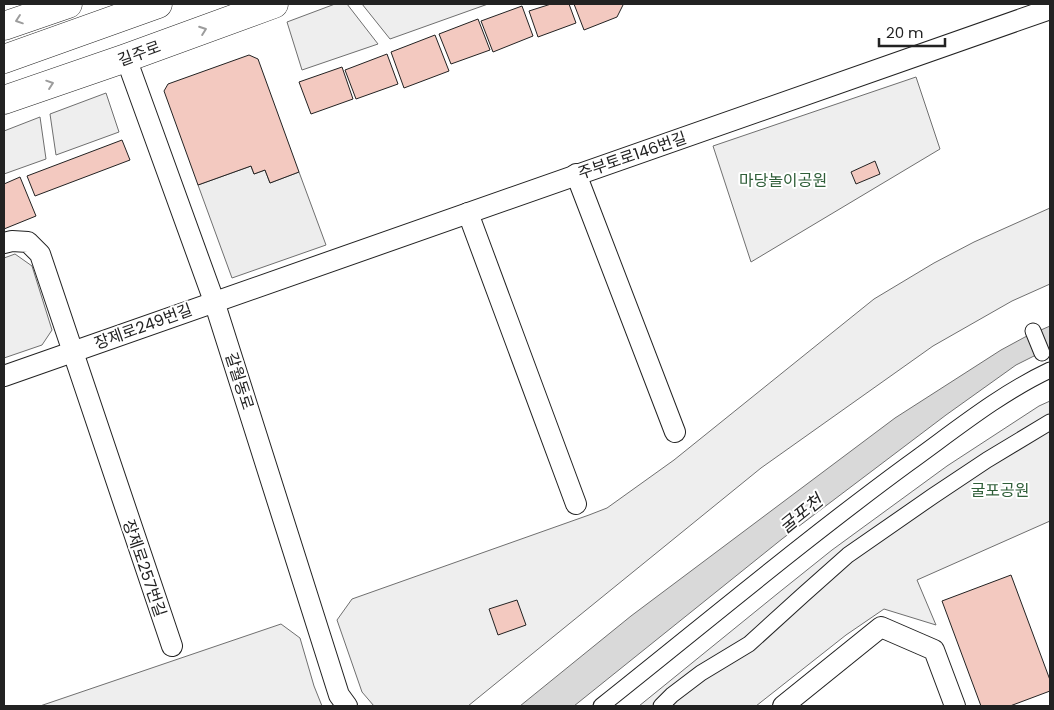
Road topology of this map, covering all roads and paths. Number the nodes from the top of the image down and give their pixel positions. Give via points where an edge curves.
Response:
1 (68, 4) edge
2 (158, 4) edge
3 (274, 4) edge
4 (1050, 9) edge
5 (4, 26) edge
6 (126, 58) junction
7 (4, 59) edge
8 (4, 100) edge
9 (576, 174) junction
10 (468, 212) junction
11 (4, 243) edge
12 (214, 301) junction
13 (1033, 331) dead end
14 (72, 352) junction
15 (1042, 353) dead end
16 (1050, 370) edge
17 (4, 376) edge
18 (1050, 422) edge
19 (675, 432) dead end
20 (119, 490) joint
21 (576, 504) dead end
22 (172, 646) dead end
23 (347, 706) edge
24 (601, 706) edge
25 (661, 706) edge
26 (783, 706) edge
27 (955, 706) edge

1 -> 5 main road
2 - 7 main road
6 -> 3 main road, 길주로
4 - 9 street, 주부토로146번길
8 -> 6 main road, 길주로
6 - 12 street, 갈월동로
9 - 10 street, 주부토로146번길
9 - 19 street
10 - 12 street, 주부토로146번길
10 - 21 street
11 - 14 street, 장제로249번길 via 28,242 40,254
12 - 14 street, 장제로249번길
12 - 23 street, 갈월동로 via 339,695
13 - 15 street
14 - 17 street, 장제로249번길
14 - 20 street, 장제로249번길
16 - 24 street via 1024,382 868,494
18 - 25 street via 933,496 895,532 848,556 749,644 701,673
20 - 22 street, 장제로257번길
26 - 27 street via 881,627 934,650

